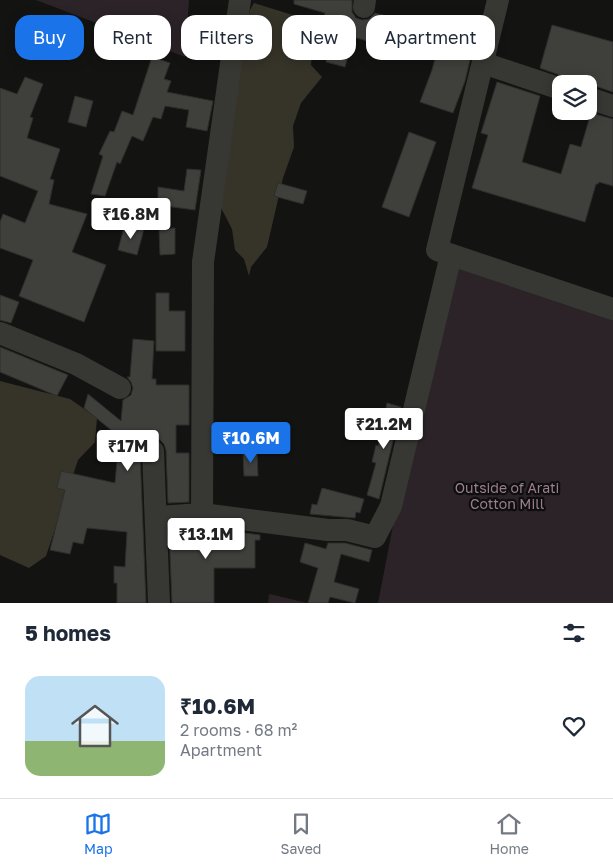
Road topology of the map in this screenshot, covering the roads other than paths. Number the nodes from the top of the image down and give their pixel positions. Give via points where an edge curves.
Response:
1 (240, 0) edge
2 (498, 0) edge
3 (483, 63) junction
4 (552, 86) edge
5 (597, 101) edge
6 (613, 106) edge
7 (451, 255) junction
8 (613, 309) edge
9 (0, 333) edge
10 (120, 388) dead end
11 (153, 450) dead end
12 (202, 514) junction
13 (157, 517) junction
14 (159, 603) edge

1 - 12 street via 203,262
2 - 3 street
3 - 4 street
3 - 7 street via 437,250
5 - 6 street
7 - 8 street
7 - 12 street via 391,506 375,537 347,530
9 - 10 street via 76,364
11 - 13 street
12 - 13 street
13 - 14 street

